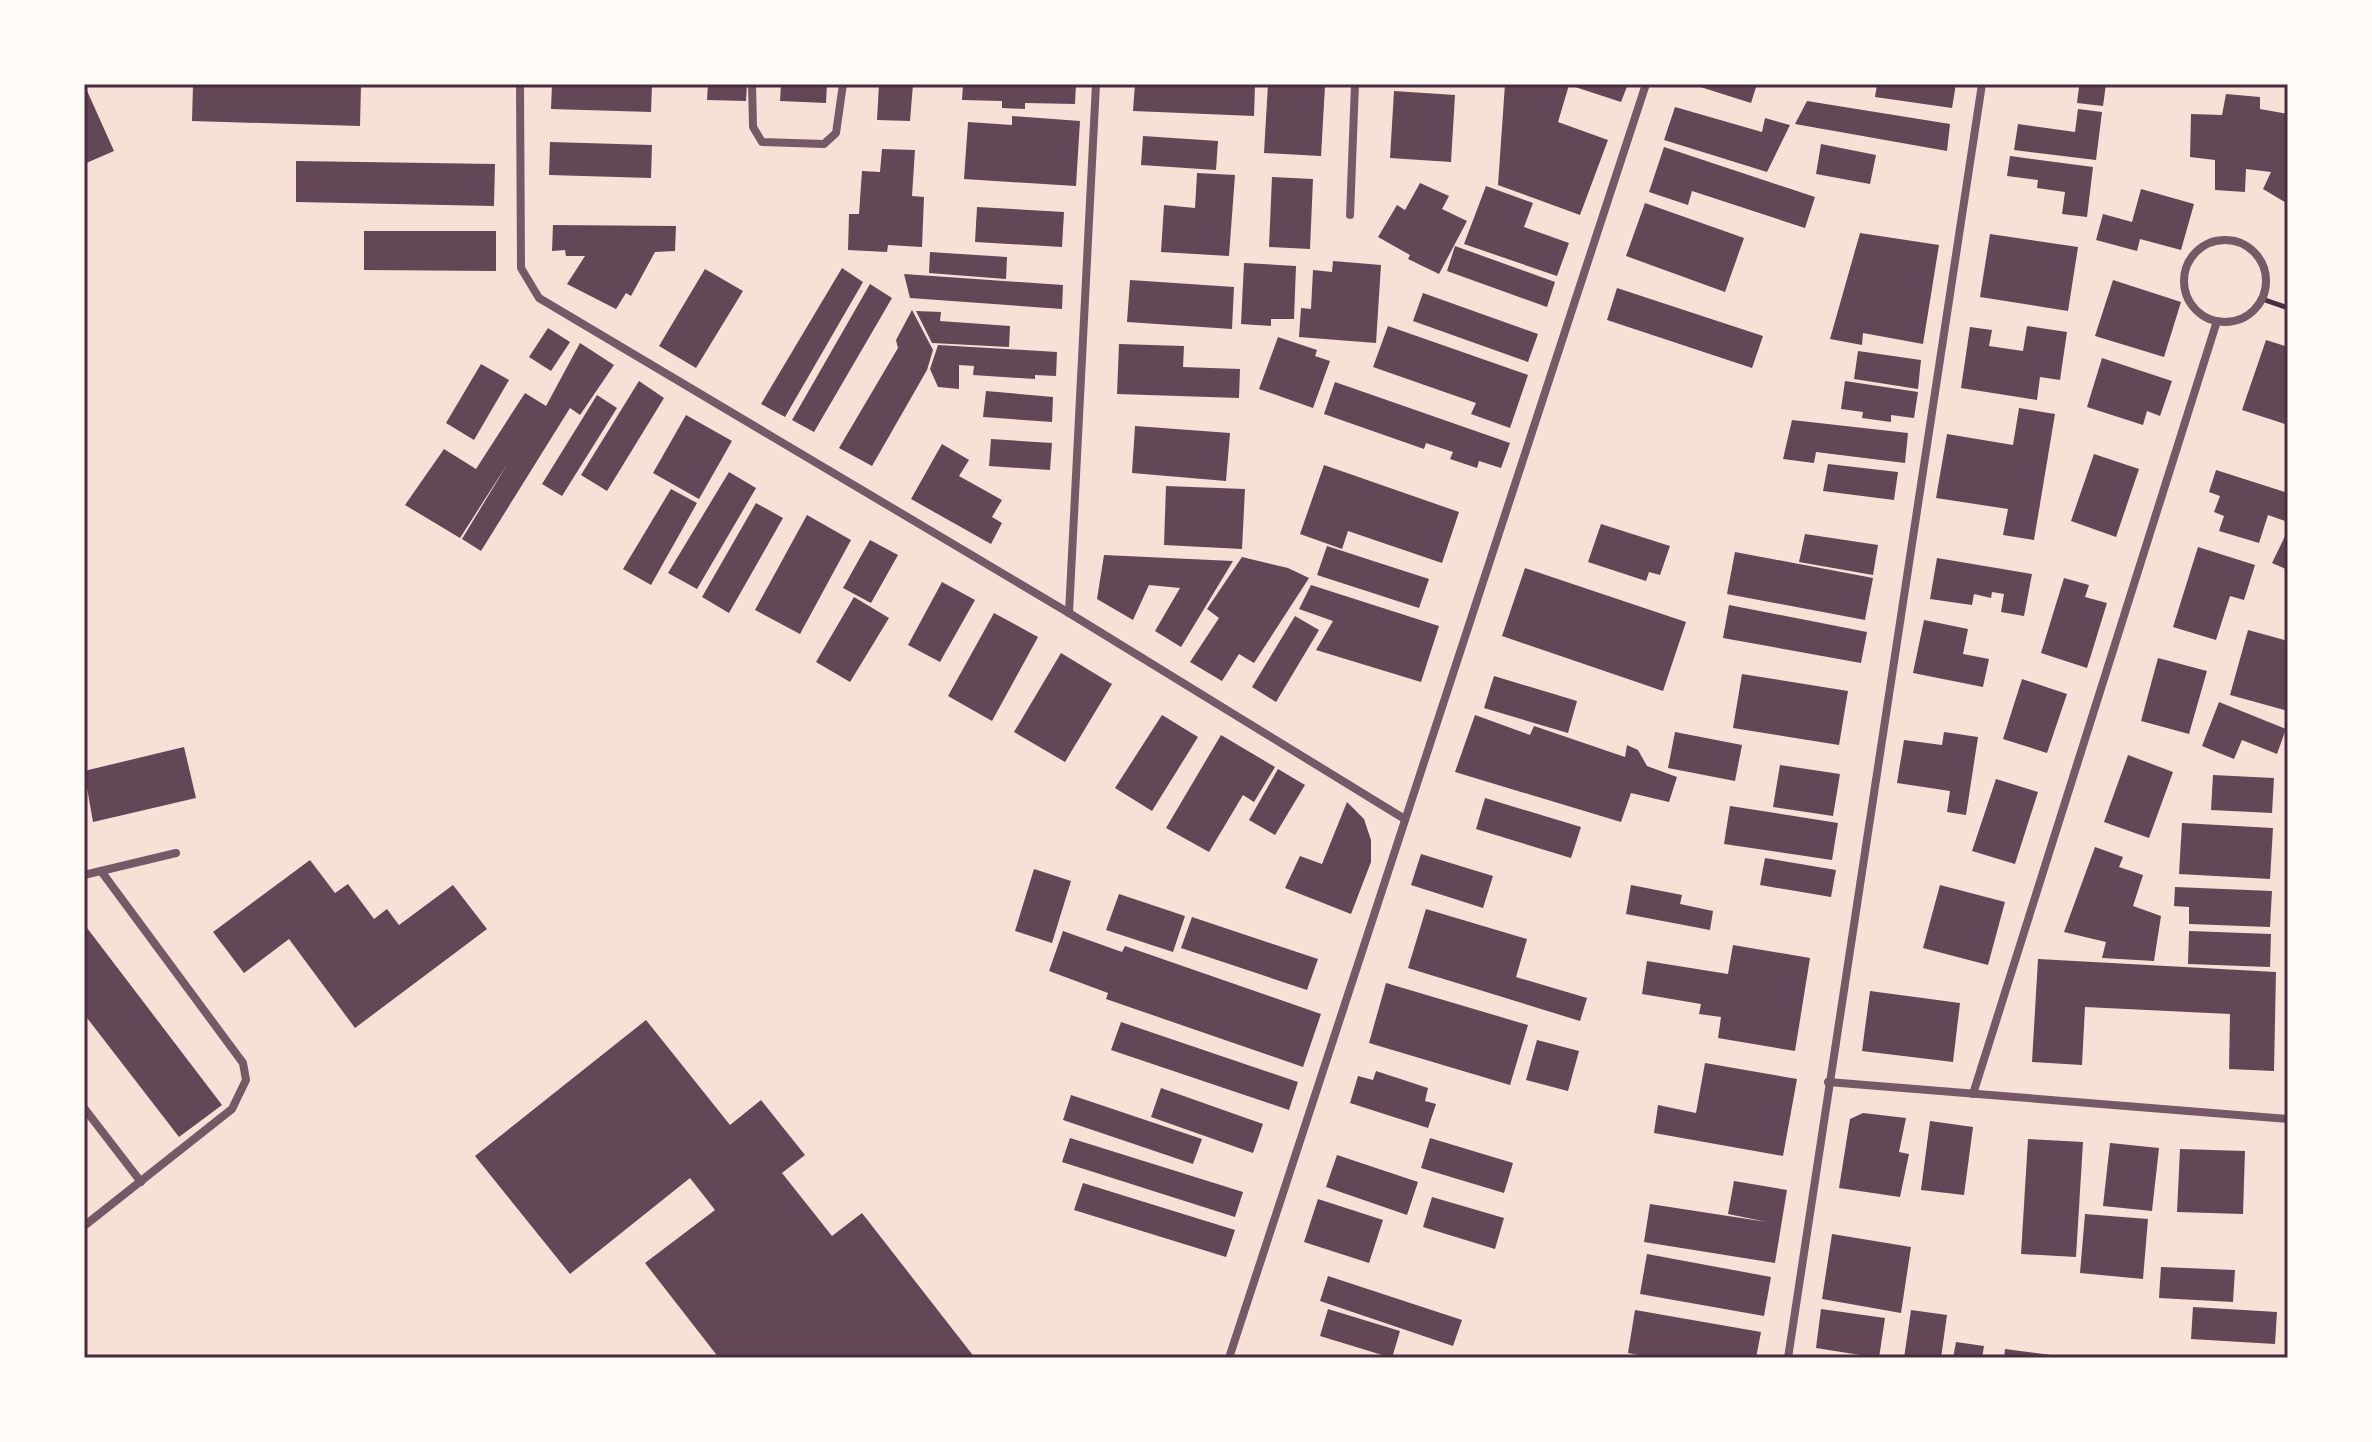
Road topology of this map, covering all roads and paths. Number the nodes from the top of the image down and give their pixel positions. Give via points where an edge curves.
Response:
1 (520, 84) edge
2 (752, 84) edge
3 (843, 84) edge
4 (1096, 84) edge
5 (1355, 84) edge
6 (1646, 84) edge
7 (1982, 84) edge
8 (1350, 215) dead end
9 (2262, 299) junction
10 (2288, 308) edge
11 (2217, 321) junction
12 (1069, 613) junction
13 (1403, 818) junction
14 (176, 853) dead end
15 (101, 871) junction
16 (84, 875) edge
17 (1828, 1082) junction
18 (1973, 1094) junction
19 (84, 1108) edge
20 (2288, 1119) edge
21 (141, 1182) junction
22 (84, 1226) edge
23 (1229, 1358) edge
24 (1788, 1358) edge

1 - 12 street via 521,268 539,298
2 - 3 street via 753,127 762,142 824,144 836,133
4 - 12 street
5 - 8 street
6 - 13 street
7 - 17 street
9 - 10 path
9 - 11 street via 2243,318
9 - 11 street via 2261,260 2240,243 2213,241 2192,257 2184,283 2194,307
11 - 18 street
12 - 13 street
13 - 23 street
14 - 15 street
15 - 16 street
15 - 21 street via 243,1063 246,1080 232,1109
17 - 18 street
17 - 24 street
18 - 20 street
19 - 21 street
21 - 22 street

